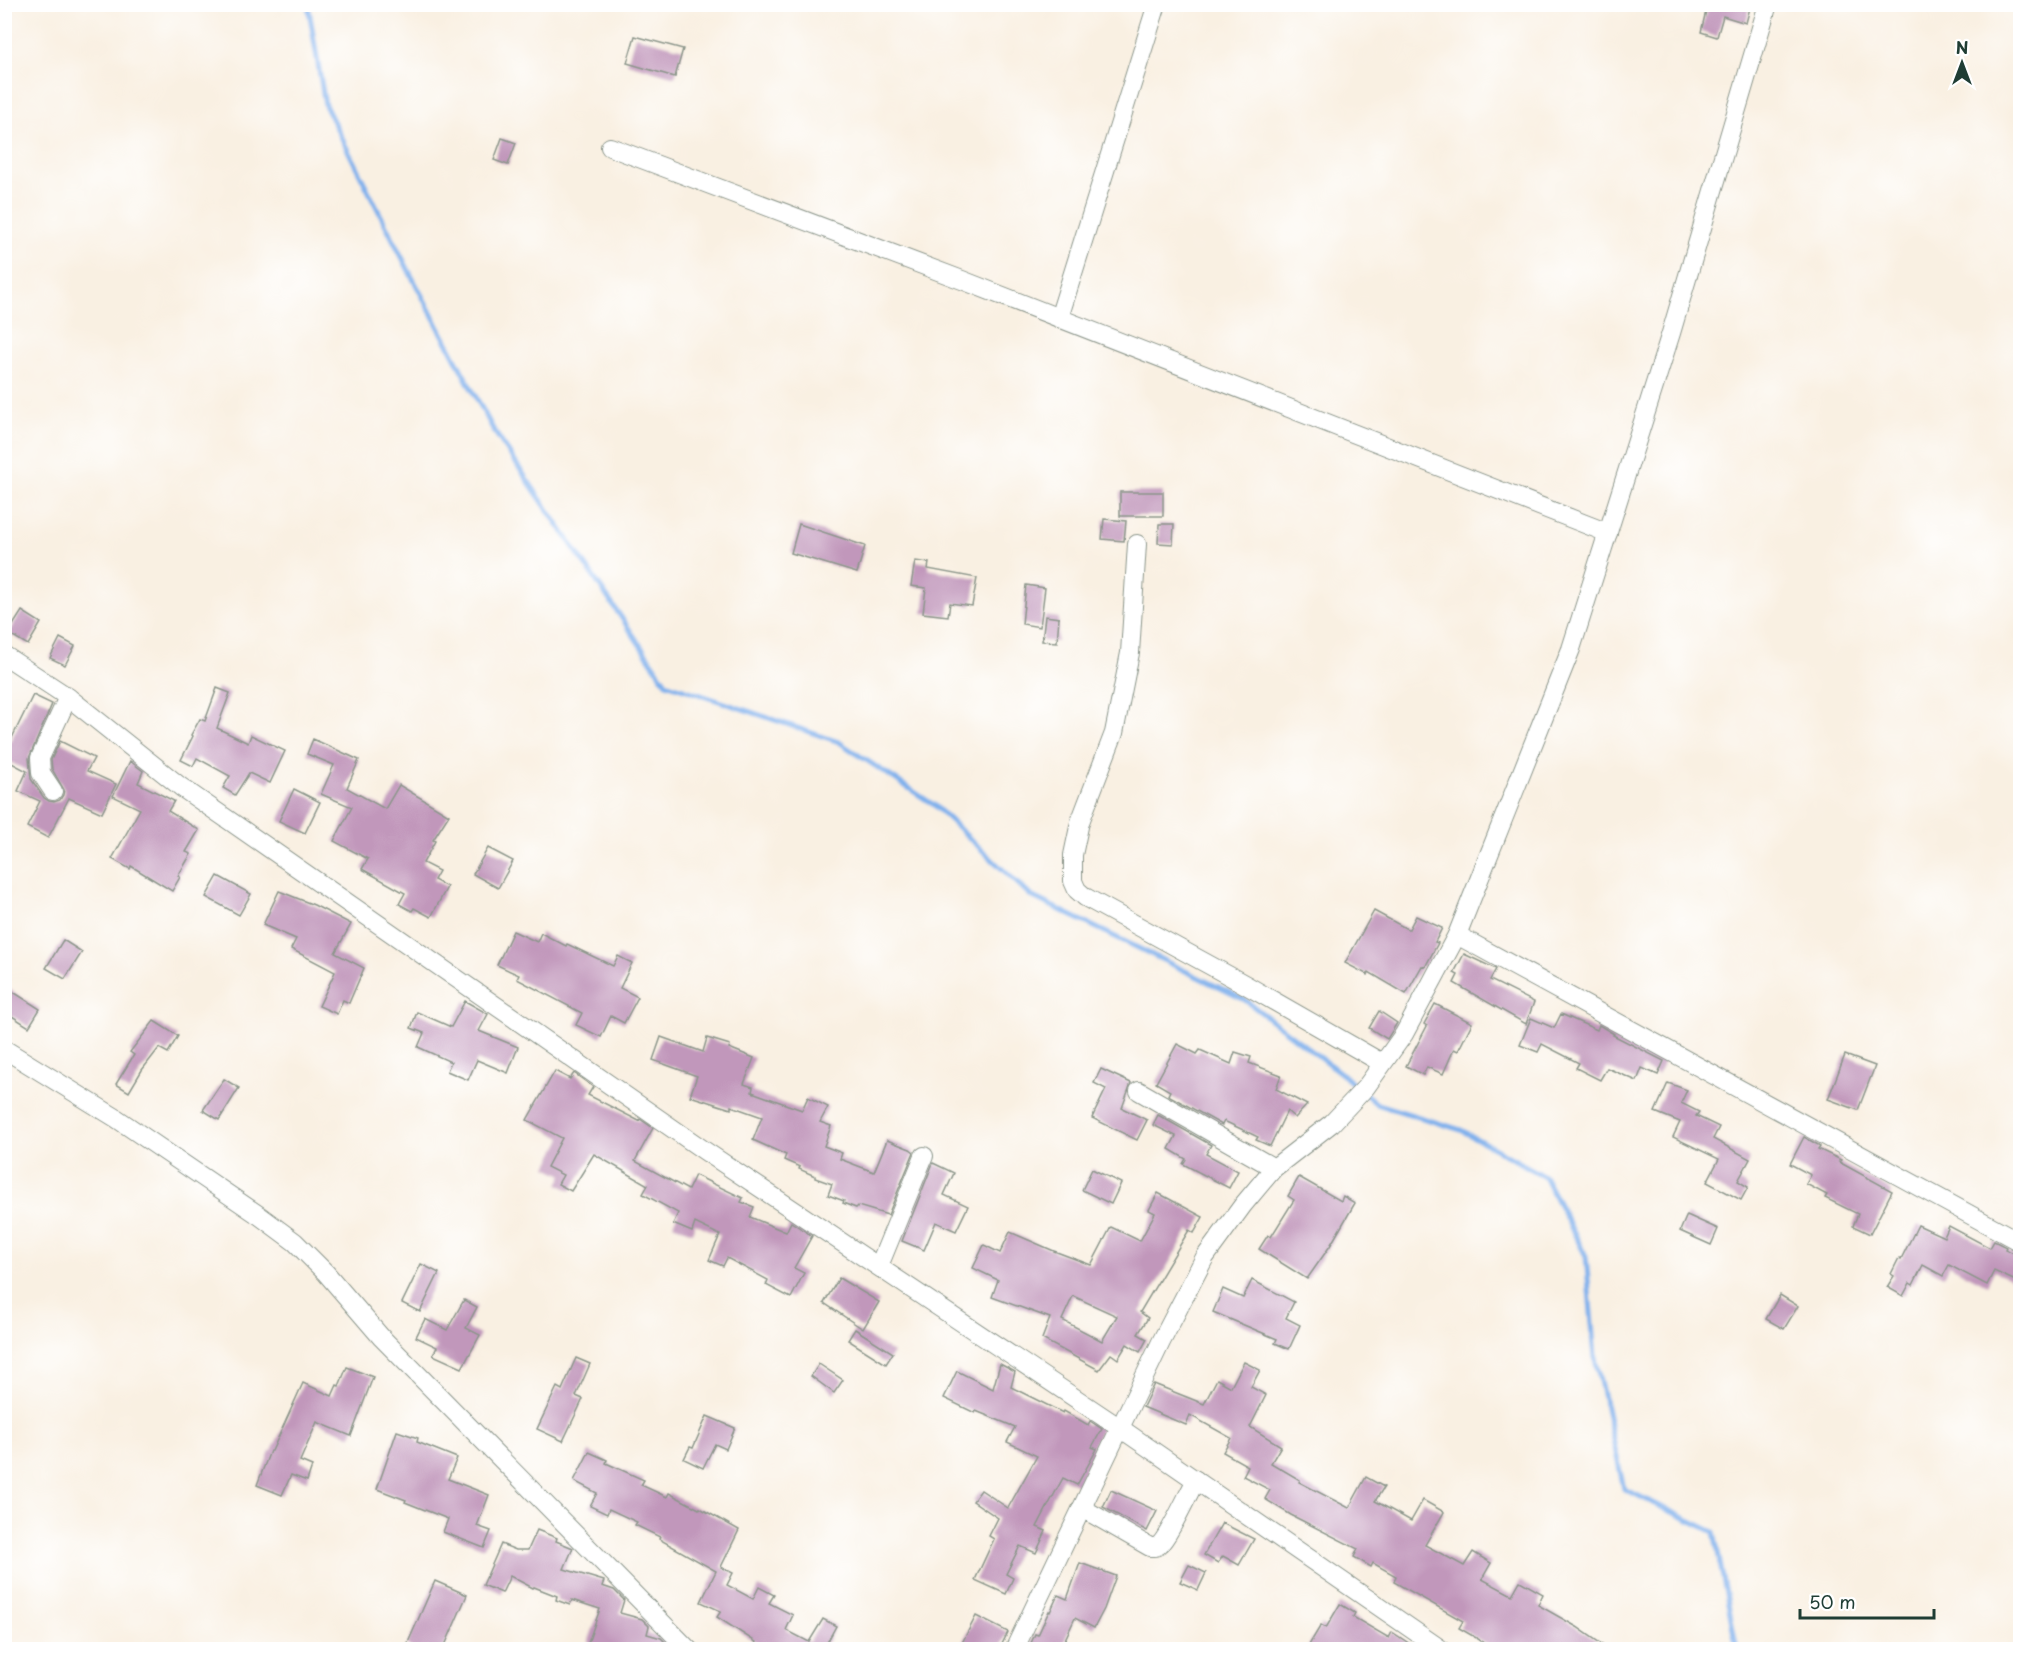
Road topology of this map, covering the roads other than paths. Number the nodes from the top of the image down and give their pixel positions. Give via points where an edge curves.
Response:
1 (1157, 4) edge
2 (1768, 4) edge
3 (610, 147) dead end
4 (1059, 318) junction
5 (1608, 533) junction
6 (1137, 544) dead end
7 (4, 655) edge
8 (68, 697) junction
9 (53, 791) dead end
10 (1457, 934) junction
11 (4, 1049) edge
12 (1382, 1063) junction
13 (1139, 1091) dead end
14 (924, 1156) dead end
15 (1274, 1168) junction
16 (2020, 1242) edge
17 (879, 1266) junction
18 (1120, 1428) junction
19 (1196, 1480) junction
20 (1083, 1508) junction
21 (689, 1650) edge
22 (1014, 1650) edge
23 (1442, 1650) edge

1 - 4 street
2 - 5 street
3 - 4 street
4 - 5 street
5 - 10 street via 1571,649
6 - 12 street via 1130,653 1114,733 1080,822 1072,871 1077,890
7 - 8 street
8 - 9 street via 40,758 41,773
8 - 17 street via 191,794 695,1144
10 - 12 street via 1404,1034
10 - 16 street
11 - 21 street via 116,1118 295,1242 381,1337
12 - 15 street via 1332,1123
13 - 15 street
14 - 17 street
15 - 18 street via 1205,1257
17 - 18 street
18 - 19 street
18 - 20 street
19 - 20 street via 1166,1536 1154,1548
19 - 23 street
20 - 22 street

